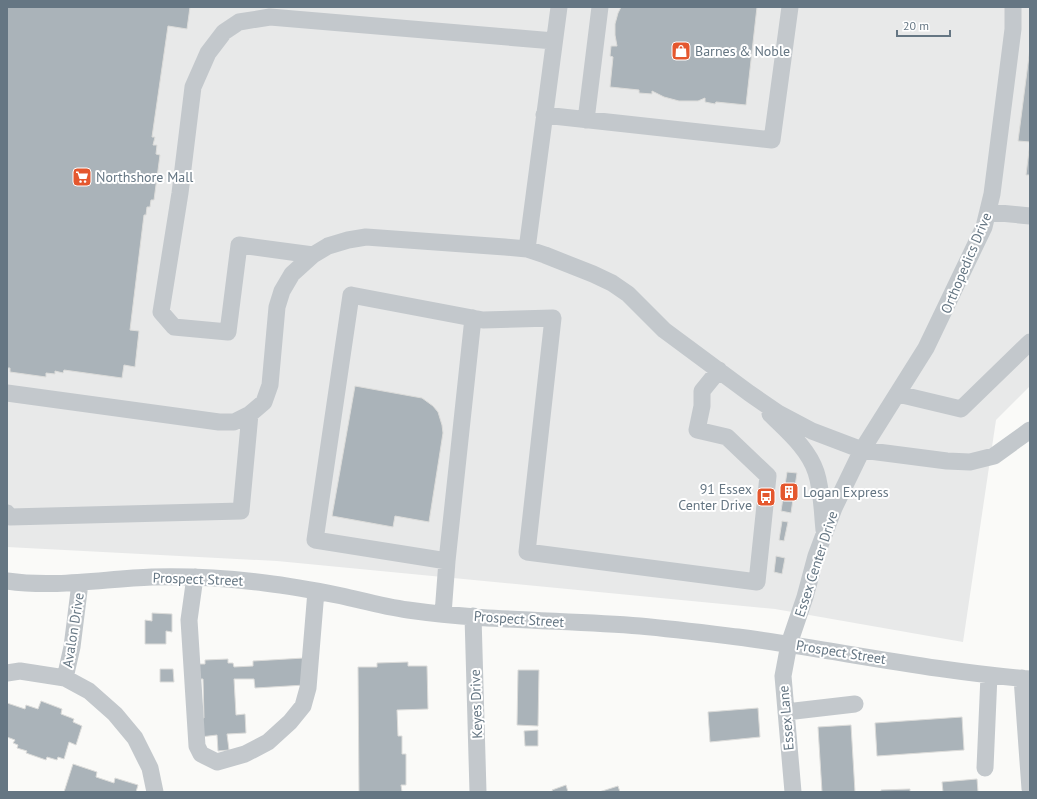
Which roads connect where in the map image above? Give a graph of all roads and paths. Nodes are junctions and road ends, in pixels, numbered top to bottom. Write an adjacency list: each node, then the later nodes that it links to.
1 (559, 7): 5 (street)
2 (600, 7): 7 (street)
3 (790, 7): 7 (street)
4 (1013, 7): 8 (street, Orthopedics Drive)
5 (554, 41): 6 (street); 11 (street)
6 (544, 115): 7 (street); 10 (street)
7 (586, 120)
8 (989, 212): 9 (street); 17 (street, Orthopedics Drive)
9 (1030, 216)
10 (527, 249): 11 (street); 14 (street)
11 (313, 256): 18 (street)
12 (472, 318): 14 (street); 23 (street); 23 (street)
13 (1030, 342): 17 (street)
14 (719, 370): 16 (street)
15 (7, 393): 18 (street)
16 (749, 393): 20 (street); 22 (street)
17 (898, 394): 20 (street, Orthopedics Drive)
18 (250, 414): 21 (street)
19 (1030, 430): 20 (street)
20 (862, 450): 22 (street, Essex Center Drive)
21 (7, 514)
22 (824, 534): 30 (street, Essex Center Drive)
23 (447, 560): 28 (street)
24 (195, 577): 26 (street, Prospect Street); 27 (street, Prospect Street); 27 (street)
25 (7, 581): 26 (street, Prospect Street)
26 (80, 583): 33 (street, Avalon Drive)
27 (316, 591): 28 (street, Prospect Street)
28 (443, 614): 29 (street, Prospect Street)
29 (473, 616): 30 (street, Prospect Street); 40 (street, Keyes Drive)
30 (789, 644): 32 (street, Prospect Street); 36 (street, Essex Lane)
31 (7, 673): 33 (street, Avalon Drive)
32 (989, 675): 34 (street, Prospect Street); 37 (street)
33 (65, 678): 39 (street, Avalon Drive)
34 (1026, 678): 38 (street)
35 (855, 704): 36 (street)
36 (786, 712): 41 (street, Essex Lane)
37 (985, 768)
38 (1030, 789)
39 (155, 792)
40 (478, 792)
41 (792, 792)

